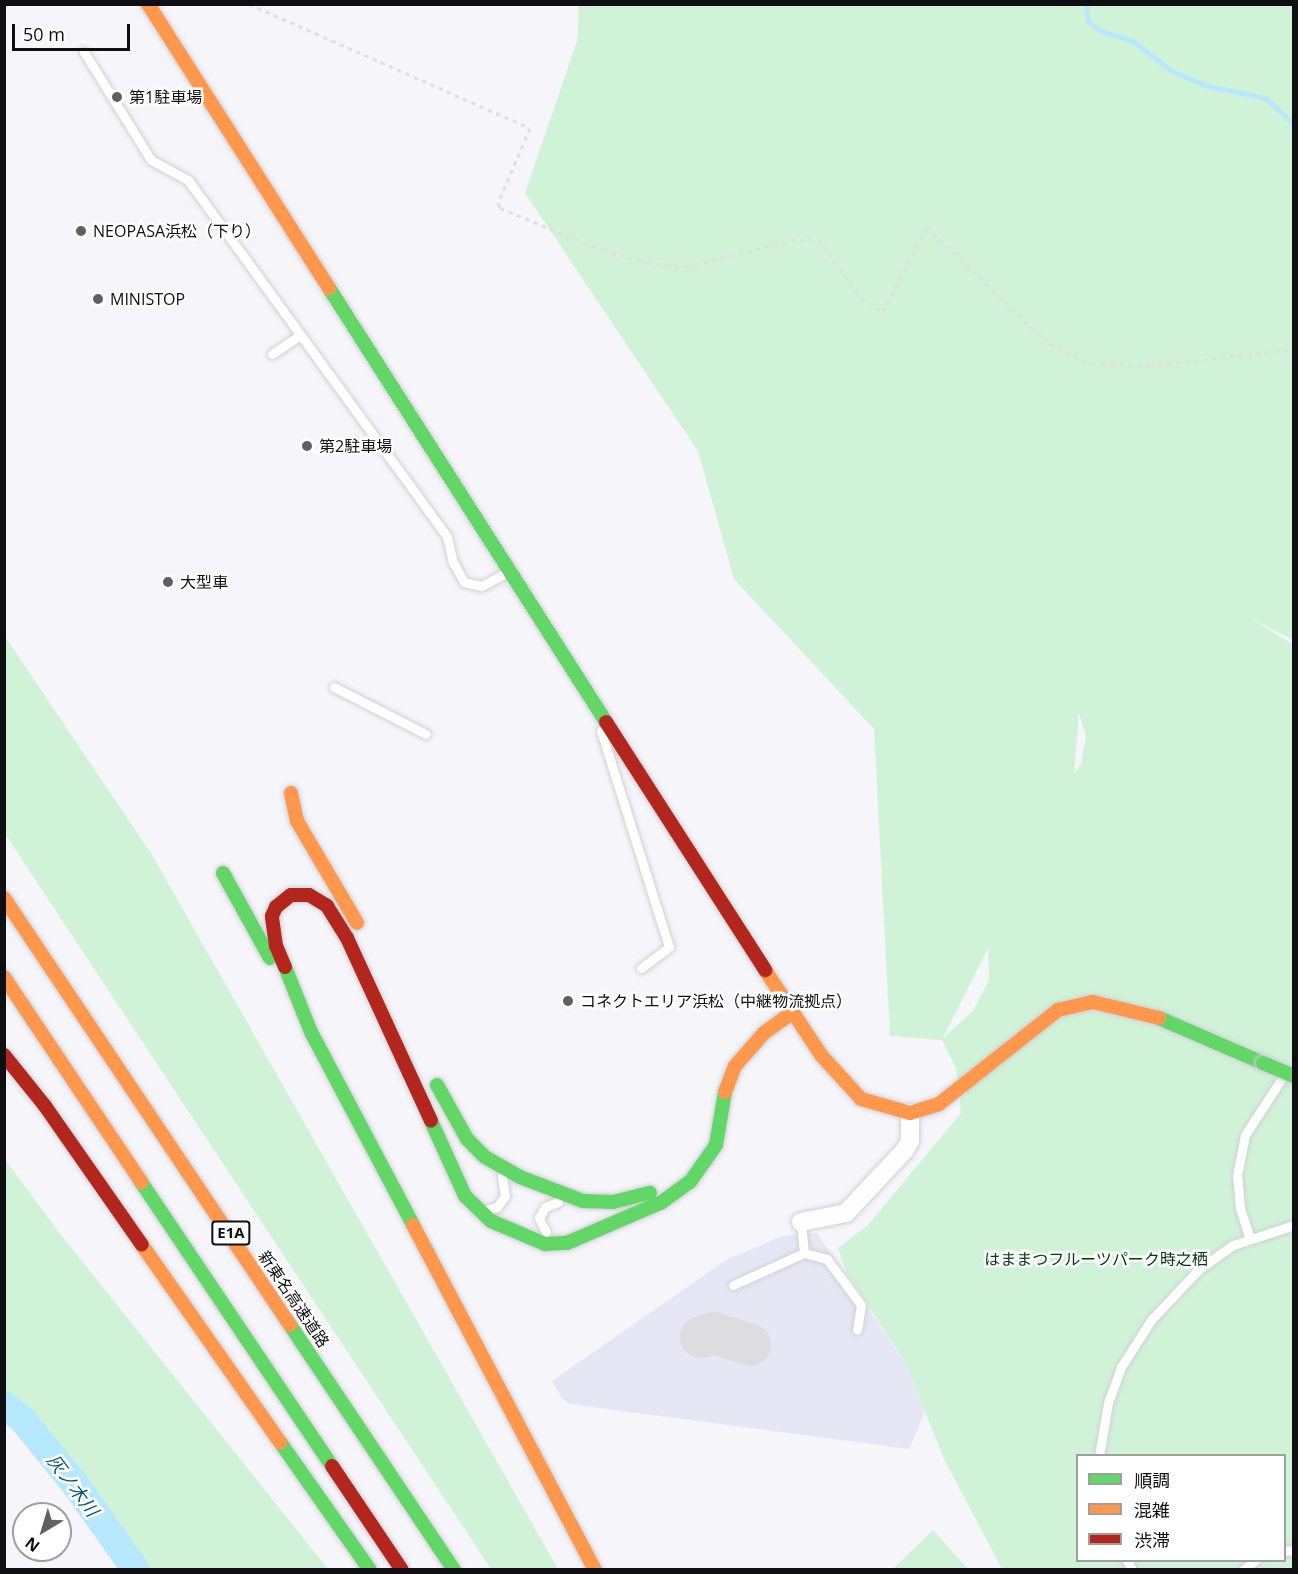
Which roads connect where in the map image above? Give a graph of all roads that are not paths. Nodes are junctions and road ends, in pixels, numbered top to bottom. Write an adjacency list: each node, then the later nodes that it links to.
1 (148, 4): 5 (main road)
2 (84, 52): 3 (lane)
3 (300, 335): 4 (lane); 5 (lane)
4 (272, 354)
5 (511, 569): 7 (main road)
6 (334, 687): 8 (lane)
7 (594, 703): 13 (lane); 15 (main road)
8 (426, 734)
9 (291, 793): 12 (main road)
10 (223, 873): 17 (main road)
11 (4, 898): 36 (main road, 新東名高速道路 / E1A)
12 (365, 938)
13 (641, 968)
14 (4, 977): 35 (main road, E1A)
15 (782, 997): 16 (main road); 24 (main road)
16 (792, 1014): 22 (main road); 29 (main road)
17 (311, 1032): 25 (main road); 37 (main road)
18 (4, 1055): 34 (main road)
19 (1293, 1062): 28 (lane)
20 (431, 1074): 23 (main road)
21 (1293, 1076): 22 (main road, bridge)
22 (910, 1113): 26 (street)
23 (495, 1164): 24 (main road); 25 (lane)
24 (570, 1199): 29 (lane)
25 (471, 1206): 29 (main road)
26 (801, 1222): 30 (lane)
27 (1293, 1225): 28 (lane)
28 (1250, 1239): 33 (lane)
29 (567, 1243)
30 (804, 1253): 31 (lane); 32 (lane)
31 (733, 1285)
32 (857, 1330)
33 (1099, 1454)
34 (370, 1569)
35 (402, 1569)
36 (454, 1569)
37 (595, 1569)

